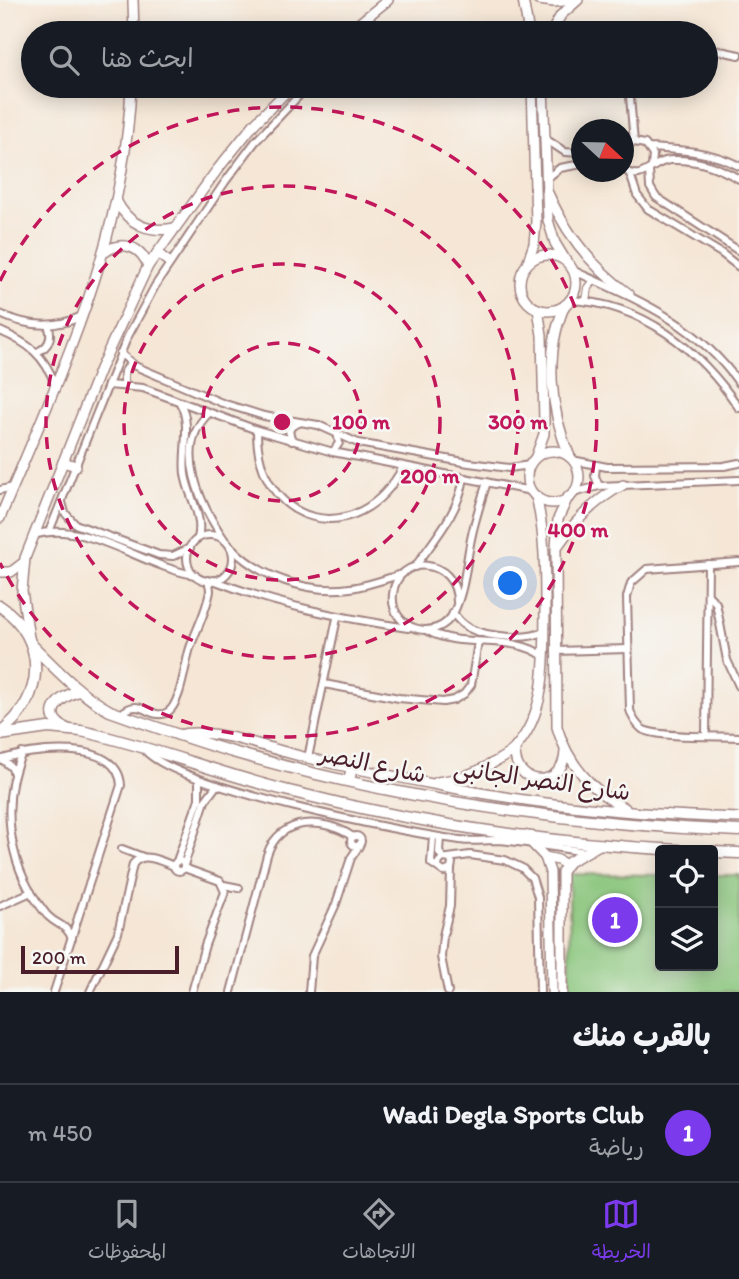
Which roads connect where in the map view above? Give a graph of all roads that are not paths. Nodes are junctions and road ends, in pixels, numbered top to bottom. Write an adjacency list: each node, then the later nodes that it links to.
1 (133, 0): 7 (street)
2 (388, 0): 6 (street)
3 (523, 0): 9 (street)
4 (537, 0): 5 (street)
5 (576, 0): 10 (street)
6 (364, 19): 8 (street)
7 (134, 21)
8 (362, 21)
9 (527, 21)
10 (558, 21)
11 (718, 51): 12 (street)
12 (739, 55)
13 (130, 98): 33 (street)
14 (281, 98): 34 (street)
15 (297, 98): 41 (street)
16 (532, 98): 36 (street)
17 (543, 98): 20 (street)
18 (630, 98): 19 (street)
19 (632, 119)
20 (544, 138): 24 (street); 32 (street)
21 (634, 142): 22 (street)
22 (649, 148): 23 (street); 28 (street)
23 (666, 149): 25 (street); 27 (street)
24 (571, 152)
25 (666, 160): 28 (street); 30 (street)
26 (571, 166): 32 (street)
27 (739, 166)
28 (650, 168): 29 (street); 37 (street)
29 (634, 173)
30 (739, 179)
31 (632, 182): 44 (street)
32 (546, 184): 35 (street); 47 (street)
33 (117, 202): 34 (street); 38 (street)
34 (175, 228): 39 (street)
35 (552, 236): 36 (street); 40 (street)
36 (536, 237): 42 (street)
37 (739, 251)
38 (105, 252): 43 (street); 52 (street)
39 (157, 253): 41 (street); 43 (street)
40 (566, 261): 42 (street); 45 (street)
41 (169, 262): 58 (street)
42 (527, 264): 50 (street)
43 (148, 266): 75 (street)
44 (739, 267)
45 (572, 270): 46 (street); 49 (street)
46 (594, 280): 47 (street); 48 (street)
47 (629, 294): 60 (street)
48 (586, 301): 49 (street); 65 (street)
49 (567, 303): 50 (street); 55 (street)
50 (537, 309): 54 (street)
51 (0, 314): 53 (street)
52 (83, 315): 53 (street); 62 (street)
53 (48, 325): 57 (street)
54 (541, 326): 55 (street); 71 (street)
55 (557, 326): 69 (street)
56 (0, 331): 57 (street)
57 (37, 352): 62 (street)
58 (120, 353): 59 (street); 63 (street)
59 (131, 363): 61 (street); 67 (street)
60 (739, 383)
61 (124, 384): 63 (street); 64 (street)
62 (55, 385): 86 (street)
63 (108, 385): 78 (street)
64 (179, 402): 66 (street); 98 (street)
65 (739, 408)
66 (208, 414): 68 (street); 99 (street)
67 (300, 423): 70 (street); 72 (street)
68 (257, 430): 72 (street); 80 (street)
69 (559, 431): 71 (street); 74 (street)
70 (337, 432): 73 (street); 76 (street)
71 (544, 434): 76 (street)
72 (292, 441): 73 (street)
73 (333, 452): 80 (street)
74 (571, 459): 76 (street); 79 (street); 89 (street)
75 (63, 462): 78 (street); 97 (street)
76 (532, 462): 88 (street)
77 (738, 465): 79 (street)
78 (76, 466): 90 (street)
79 (596, 466): 85 (street)
80 (402, 467): 81 (street)
81 (464, 478): 83 (street); 106 (street)
82 (739, 479): 84 (street)
83 (487, 482): 88 (street); 112 (street)
84 (624, 485): 85 (street); 102 (street)
85 (598, 486): 89 (street)
86 (13, 488): 87 (street); 91 (street)
87 (0, 490)
88 (534, 494): 89 (street); 94 (street)
89 (570, 495): 93 (street)
90 (62, 500): 92 (street); 96 (street)
91 (0, 516)
92 (69, 519): 95 (street); 101 (street)
93 (558, 519): 94 (street); 102 (street)
94 (541, 521): 118 (street)
95 (64, 531): 96 (street); 109 (street)
96 (49, 532): 97 (street)
97 (34, 535): 103 (street)
98 (198, 538): 99 (street); 101 (street)
99 (225, 540): 100 (street)
100 (230, 547): 108 (street); 110 (street)
101 (190, 548): 109 (street)
102 (555, 548): 122 (street)
103 (25, 558): 107 (street); 119 (street)
104 (739, 562): 105 (street)
105 (708, 564): 111 (street); 121 (street)
106 (414, 567): 108 (street); 112 (street)
107 (0, 572)
108 (404, 573): 116 (street)
109 (195, 575): 110 (street)
110 (211, 580): 115 (street); 127 (street)
111 (708, 595): 125 (street); 131 (street)
112 (457, 601): 114 (street)
113 (0, 606): 119 (main road, شارع النصر)
114 (453, 613): 117 (street); 118 (street)
115 (337, 618): 116 (street); 124 (street)
116 (413, 628): 117 (street)
117 (426, 631): 120 (street)
118 (545, 631): 123 (street)
119 (30, 642): 126 (main road, شارع النصر); 129 (main road)
120 (478, 642): 123 (street); 124 (street)
121 (628, 649): 122 (street); 131 (street)
122 (555, 651): 135 (street)
123 (545, 657): 134 (street)
124 (324, 684): 137 (street)
125 (739, 686)
126 (79, 691): 127 (main road, شارع النصر); 128 (main road)
127 (120, 715): 130 (main road, شارع النصر)
128 (67, 729): 129 (main road, شارع النصر); 133 (main road, شارع النصر)
129 (0, 734)
130 (178, 735): 137 (street, شارع النصر الجانبى); 142 (main road, شارع النصر)
131 (706, 736): 132 (street)
132 (739, 737)
133 (144, 749): 141 (street); 150 (main road, شارع النصر)
134 (515, 749): 135 (street); 143 (street)
135 (565, 751): 146 (street)
136 (22, 753): 138 (street); 140 (street); 170 (street)
137 (308, 758): 139 (street, شارع النصر الجانبى)
138 (1, 759): 140 (street)
139 (352, 767): 142 (main road); 143 (street, شارع النصر الجانبى)
140 (14, 774): 168 (street)
141 (199, 780): 144 (street); 145 (street)
142 (349, 781): 149 (main road, شارع النصر)
143 (429, 783): 146 (street, شارع النصر الجانبى)
144 (217, 785): 145 (street); 148 (street)
145 (202, 800): 163 (street); 165 (street)
146 (633, 812): 147 (street, شارع النصر الجانبى)
147 (739, 818)
148 (366, 823): 151 (street); 152 (street)
149 (739, 831)
150 (523, 835): 153 (main road, شارع النصر); 154 (street)
151 (436, 836): 154 (street); 162 (street); 162 (street)
152 (356, 841): 176 (street); 177 (street)
153 (601, 844): 155 (main road, شارع النصر); 157 (street)
154 (533, 845): 157 (street); 161 (street)
155 (655, 848)
156 (122, 849): 160 (street)
157 (587, 852): 164 (street)
158 (718, 852): 159 (main road)
159 (739, 853)
160 (144, 857): 163 (street); 174 (street)
161 (545, 857): 164 (street); 180 (street)
162 (447, 863): 178 (street); 179 (street)
163 (175, 864): 165 (street)
164 (566, 865): 181 (street)
165 (184, 866): 166 (street)
166 (223, 885): 167 (street); 175 (street)
167 (239, 888)
168 (31, 892): 169 (street); 171 (street)
169 (0, 906)
170 (77, 920): 171 (street); 172 (street)
171 (62, 924): 172 (street)
172 (72, 938): 173 (street)
173 (54, 992)
174 (90, 992)
175 (192, 992)
176 (232, 992)
177 (309, 992)
178 (448, 992)
179 (540, 992)
180 (552, 992)
181 (562, 992)

